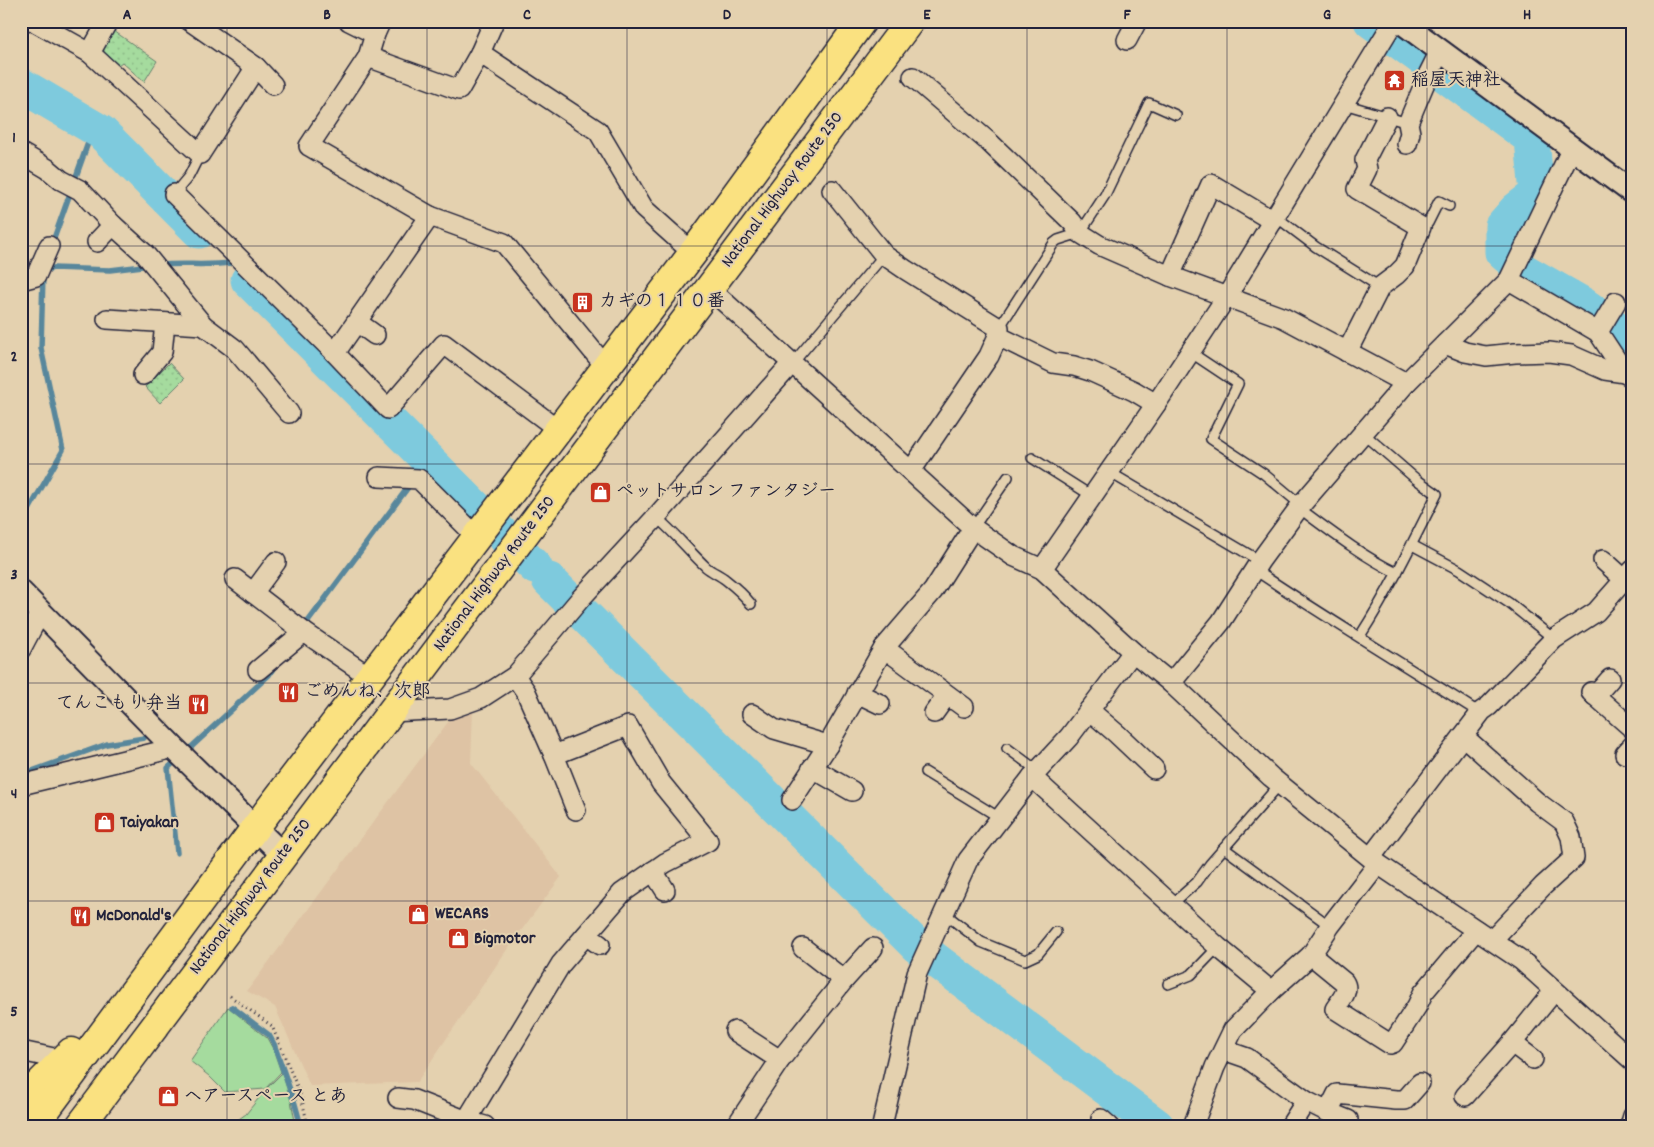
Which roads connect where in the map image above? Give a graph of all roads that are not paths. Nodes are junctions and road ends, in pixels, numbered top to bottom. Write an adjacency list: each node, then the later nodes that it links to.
1 (33, 21): 14 (street)
2 (108, 21): 14 (street)
3 (190, 21): 17 (street)
4 (349, 21): 11 (street)
5 (494, 21): 15 (street)
6 (862, 21): 39 (highway, National Highway Route 250)
7 (910, 21): 45 (highway, National Highway Route 250)
8 (1137, 21): 12 (street)
9 (1394, 21): 20 (street)
10 (1400, 21): 13 (street)
11 (378, 27): 16 (street)
12 (1127, 40)
13 (1440, 52): 23 (street); 25 (street)
14 (90, 53): 27 (street)
15 (480, 54): 16 (street); 39 (street)
16 (368, 57): 32 (street)
17 (256, 67): 19 (street); 27 (street)
18 (913, 77): 36 (street)
19 (273, 84)
20 (1344, 104): 22 (lane); 33 (street)
21 (1176, 115): 36 (lane)
22 (1386, 117): 23 (lane); 35 (street)
23 (1408, 123): 24 (street)
24 (1406, 144)
25 (1572, 148): 29 (street); 43 (street)
26 (21, 153): 34 (street)
27 (200, 154): 30 (lane)
28 (832, 190): 40 (street)
29 (1633, 193)
30 (174, 194): 58 (street)
31 (1448, 206): 35 (lane)
32 (430, 216): 49 (street); 60 (street)
33 (1274, 219): 42 (street); 44 (lane); 46 (street)
34 (112, 225): 37 (street); 51 (street)
35 (1421, 227): 44 (street)
36 (1080, 233): 42 (street); 52 (lane)
37 (97, 242)
38 (49, 246): 41 (street)
39 (693, 253): 60 (highway, National Highway Route 250)
40 (884, 255): 52 (street); 59 (lane)
41 (32, 274)
42 (1170, 276): 46 (street)
43 (1509, 280): 53 (street); 55 (street)
44 (1380, 287): 57 (street)
45 (710, 289): 59 (street); 107 (highway, National Highway Route 250)
46 (1227, 296): 56 (street); 57 (street)
47 (1616, 302): 53 (street)
48 (107, 319): 50 (street)
49 (356, 322): 54 (street); 58 (street)
50 (165, 323): 51 (street); 61 (street)
51 (203, 326): 65 (street)
52 (999, 332): 64 (street); 69 (street)
53 (1598, 332): 62 (street)
54 (375, 335)
55 (1445, 344): 62 (street); 63 (street)
56 (1190, 352): 64 (street); 74 (lane)
57 (1347, 352): 63 (street)
58 (335, 353): 66 (street)
59 (792, 362): 69 (street); 75 (street)
60 (606, 367): 66 (highway, National Highway Route 250)
61 (144, 375)
62 (1629, 376)
63 (1406, 383): 67 (street)
64 (1156, 404): 70 (street)
65 (289, 413)
66 (559, 430): 77 (highway, National Highway Route 250)
67 (1363, 433): 74 (street); 78 (lane)
68 (1032, 458): 73 (lane)
69 (911, 471): 76 (street)
70 (1109, 472): 73 (street); 81 (lane)
71 (379, 477): 77 (street)
72 (1008, 477): 76 (lane)
73 (1092, 496): 82 (street)
74 (1300, 506): 81 (street); 83 (lane)
75 (656, 517): 88 (lane); 97 (street)
76 (973, 528): 82 (street); 93 (street)
77 (479, 535): 98 (highway, National Highway Route 250)
78 (1412, 545): 83 (lane); 92 (lane)
79 (1603, 560): 84 (street)
80 (276, 562): 87 (street)
81 (1257, 565): 91 (lane); 100 (street)
82 (1042, 569): 95 (street)
83 (1397, 573): 91 (lane)
84 (1629, 574): 92 (street)
85 (235, 579): 87 (street)
86 (21, 592): 89 (street)
87 (253, 593): 90 (street)
88 (751, 604)
89 (40, 611): 94 (street); 113 (street)
90 (304, 632): 96 (street); 98 (street)
91 (1360, 636): 106 (lane)
92 (1554, 639): 106 (street)
93 (884, 648): 101 (street); 102 (street)
94 (21, 649)
95 (1133, 652): 100 (street); 105 (street)
96 (258, 670)
97 (515, 676): 107 (street); 115 (street)
98 (370, 677): 126 (highway, National Highway Route 250)
99 (1610, 679): 110 (street)
100 (1171, 683): 120 (street)
101 (857, 693): 103 (street); 112 (street)
102 (948, 695): 104 (street); 108 (street)
103 (880, 704)
104 (964, 707)
105 (1089, 710): 117 (street); 119 (street)
106 (1482, 711): 111 (street)
107 (390, 712): 128 (highway, National Highway Route 250)
108 (934, 713)
109 (752, 714): 112 (street)
110 (1633, 729)
111 (1463, 736): 129 (street); 137 (street)
112 (828, 745): 116 (street)
113 (174, 748): 121 (street); 126 (street)
114 (1007, 748): 119 (lane)
115 (554, 755): 124 (street); 130 (street)
116 (812, 768): 122 (street); 123 (street)
117 (1154, 769)
118 (925, 772): 125 (lane)
119 (1035, 774): 125 (street); 132 (street)
120 (1280, 784): 127 (lane); 129 (street)
121 (21, 785)
122 (852, 791)
123 (792, 800)
124 (576, 810)
125 (1000, 818): 133 (street)
126 (255, 828): 128 (street); 144 (highway, National Highway Route 250)
127 (1224, 848): 132 (lane); 134 (lane)
128 (284, 856): 147 (highway, National Highway Route 250)
129 (1374, 861): 134 (street); 135 (street)
130 (653, 871): 131 (street); 163 (street)
131 (664, 890)
132 (1171, 905): 138 (street)
133 (944, 913): 136 (lane); 169 (street)
134 (1330, 926): 141 (street)
135 (1476, 930): 137 (street); 141 (street)
136 (1056, 932)
137 (1492, 940): 146 (street)
138 (1218, 947): 143 (lane); 145 (street)
139 (803, 948): 142 (street)
140 (874, 948): 142 (street)
141 (1311, 955): 145 (street)
142 (844, 980): 154 (street)
143 (1168, 984)
144 (136, 987): 153 (highway); 164 (highway, National Highway Route 250)
145 (1272, 991): 151 (street)
146 (1554, 991): 149 (street); 155 (street)
147 (176, 996): 165 (highway, National Highway Route 250); 166 (highway)
148 (735, 1031): 154 (street)
149 (1512, 1043): 152 (street); 157 (street)
150 (21, 1050): 153 (street)
151 (1224, 1050): 159 (street); 170 (street)
152 (1533, 1059)
153 (63, 1060): 160 (highway)
154 (780, 1060): 168 (street)
155 (1633, 1061)
156 (1420, 1083): 161 (street)
157 (1465, 1096)
158 (398, 1098): 163 (street)
159 (1306, 1101): 161 (street); 171 (street)
160 (21, 1106)
161 (1328, 1112): 172 (street)
162 (1633, 1116): 173 (street)
163 (465, 1123): 167 (street)
164 (34, 1126)
165 (80, 1126)
166 (103, 1126)
167 (485, 1126)
168 (736, 1126)
169 (882, 1126)
170 (1193, 1126)
171 (1290, 1126)
172 (1348, 1126)
173 (1630, 1126)

